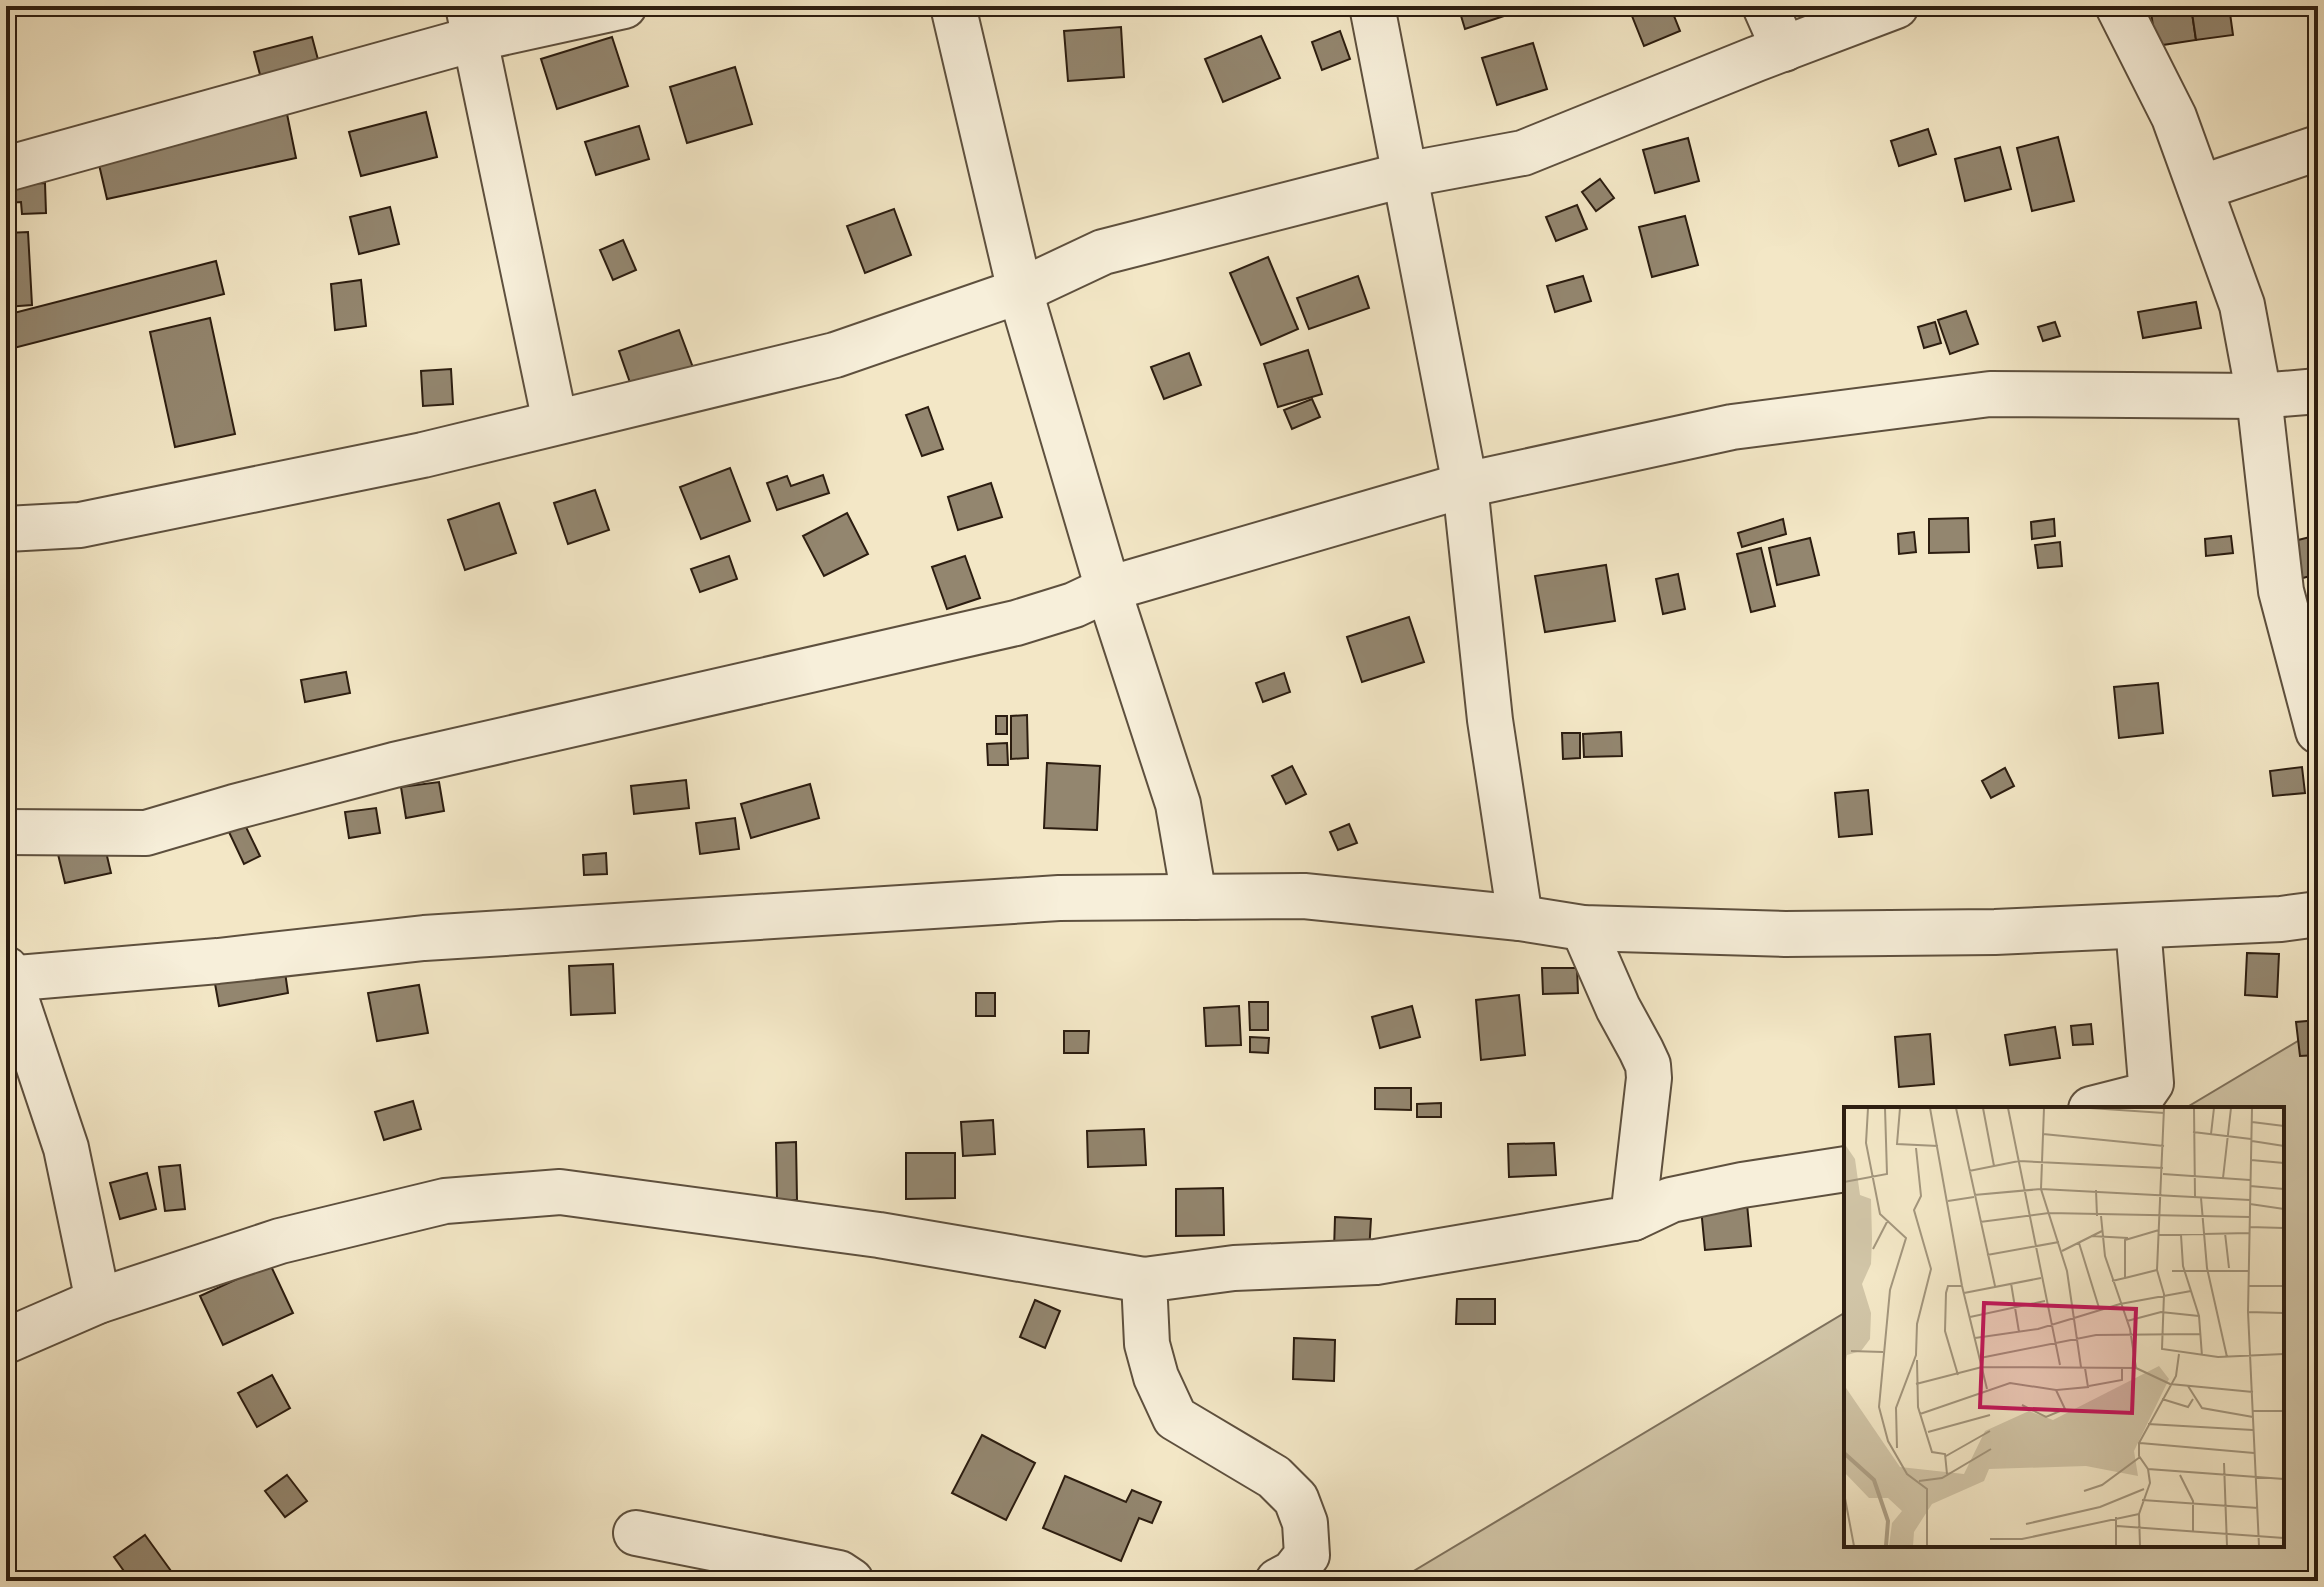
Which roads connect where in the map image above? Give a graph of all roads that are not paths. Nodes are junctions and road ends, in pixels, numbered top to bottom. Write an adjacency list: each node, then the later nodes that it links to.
1 (624, 6): 7 (street)
2 (953, 6): 13 (street)
3 (1372, 6): 11 (street)
4 (1765, 6): 8 (street)
5 (1896, 6): 8 (street)
6 (2118, 6): 12 (street)
7 (471, 23): 10 (street); 16 (street)
8 (1784, 49): 11 (street)
9 (2318, 148): 12 (street)
10 (6, 169)
11 (1404, 175): 13 (street); 17 (street)
12 (2200, 188): 15 (street)
13 (1020, 291): 16 (street); 19 (street)
14 (2318, 391): 15 (street)
15 (2259, 396): 17 (street); 20 (street)
16 (555, 422): 18 (street)
17 (1465, 485): 19 (street); 24 (street)
18 (6, 529)
19 (1108, 589): 21 (street); 22 (street)
20 (2318, 731)
21 (6, 832)
22 (1194, 897): 24 (street); 27 (street)
23 (2318, 914): 25 (street)
24 (1520, 918): 26 (street)
25 (2138, 926): 26 (street); 28 (street)
26 (1583, 928): 30 (street)
27 (7, 975): 32 (street)
28 (2099, 1107)
29 (1844, 1169): 30 (street)
30 (1633, 1218): 31 (street)
31 (1144, 1280): 32 (street); 36 (street)
32 (98, 1301): 33 (street)
33 (6, 1341)
34 (636, 1533): 35 (street)
35 (851, 1581)
36 (1278, 1581)

